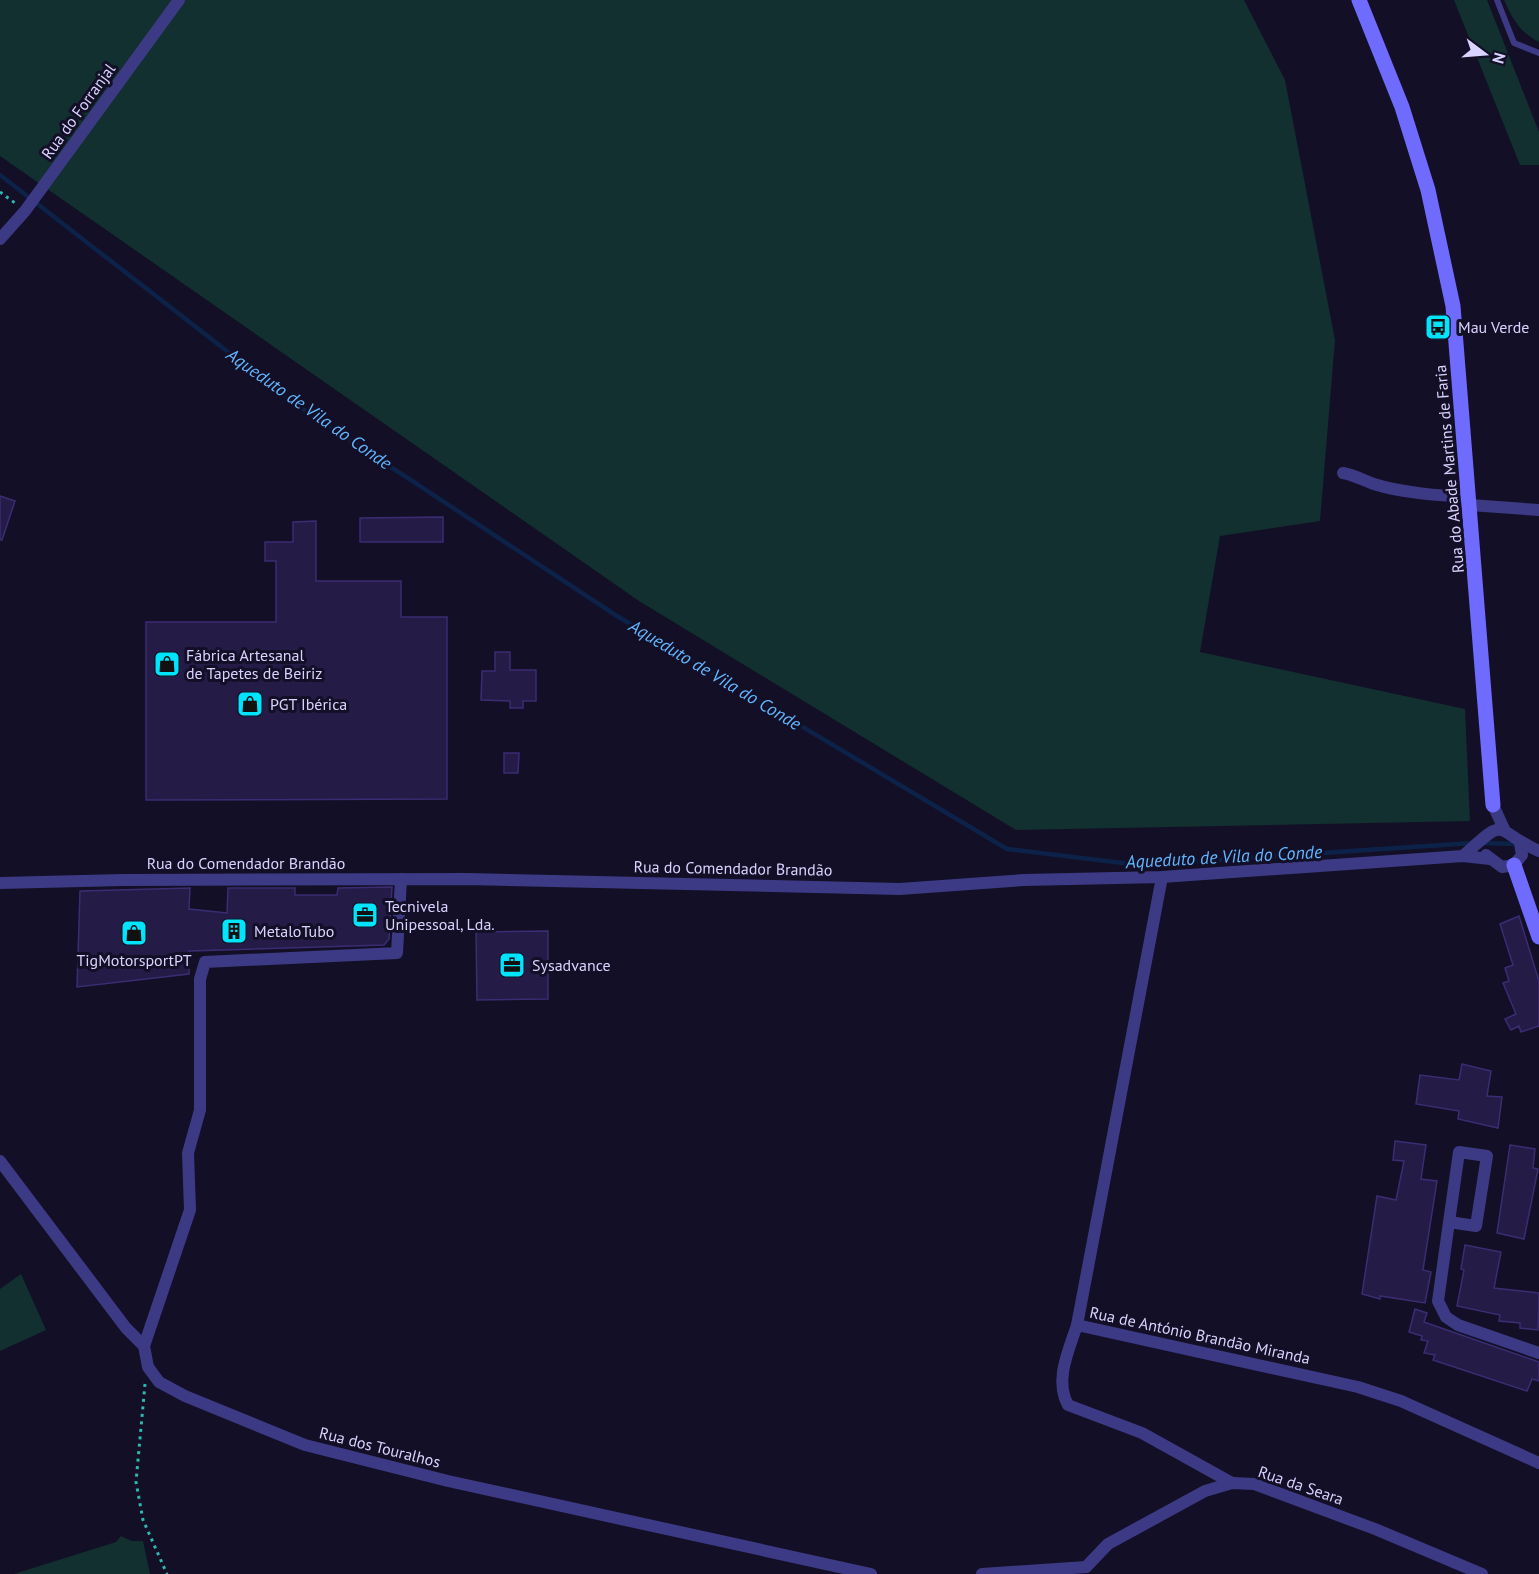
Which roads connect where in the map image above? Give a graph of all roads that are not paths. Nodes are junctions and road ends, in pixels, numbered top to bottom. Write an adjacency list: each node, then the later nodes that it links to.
1 (179, 0): 5 (street, Rua do Forranjal)
2 (1359, 0): 7 (street, Rua do Abade Martins de Faria)
3 (1497, 0): 4 (lane)
4 (1539, 53)
5 (0, 239)
6 (1343, 473): 7 (street)
7 (1470, 501): 8 (street); 9 (street, Rua do Abade Martins de Faria)
8 (1539, 510)
9 (1493, 805): 10 (street)
10 (1494, 832): 11 (street); 13 (street); 15 (street)
11 (1520, 843): 12 (street); 16 (street)
12 (1539, 851)
13 (1464, 856): 15 (street, Rua do Comendador Brandão); 17 (street, Rua do Comendador Brandão)
14 (1539, 857): 16 (street)
15 (1490, 860): 16 (street)
16 (1517, 863): 20 (street)
17 (1162, 877): 18 (street, Rua do Comendador Brandão); 23 (street, Rua de António Brandão Miranda)
18 (401, 879): 19 (street, Rua do Comendador Brandão); 24 (street)
19 (0, 883)
20 (1539, 937)
21 (0, 1161): 24 (street)
22 (1449, 1222): 22 (street); 25 (street)
23 (1077, 1325): 26 (street, Rua de António Brandão Miranda); 27 (street)
24 (144, 1346): 29 (street, Rua dos Touralhos)
25 (1539, 1353)
26 (1539, 1463)
27 (1232, 1483): 28 (street, Rua da Seara); 31 (street, Rua da Seara)
28 (1089, 1570): 30 (street)
29 (871, 1574)
30 (982, 1574)
31 (1482, 1574)

